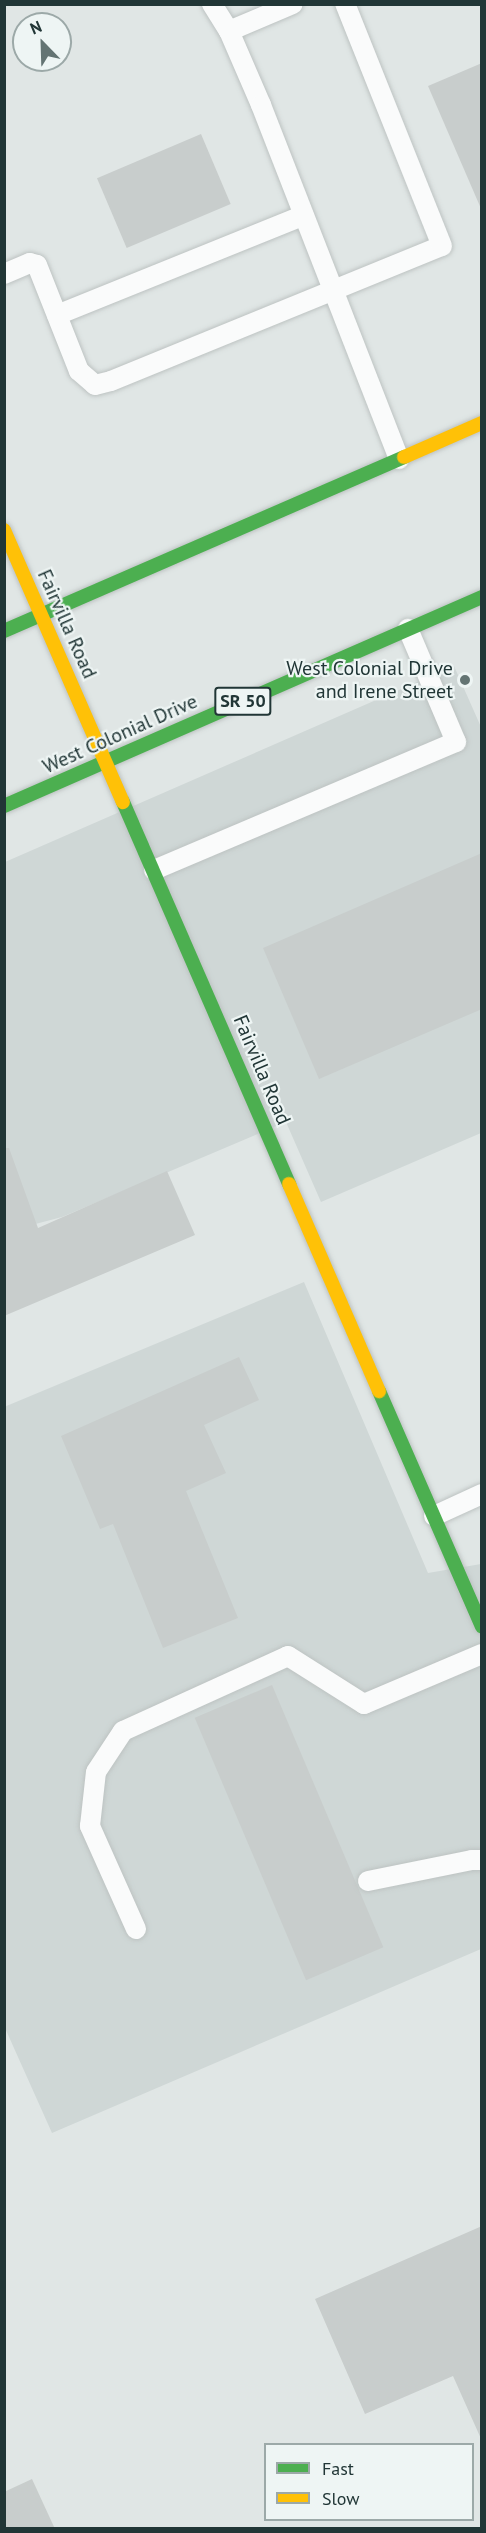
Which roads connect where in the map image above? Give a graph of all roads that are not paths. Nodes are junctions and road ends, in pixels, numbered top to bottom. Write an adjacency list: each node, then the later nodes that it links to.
1 (212, 4): 4 (lane)
2 (293, 4): 4 (lane)
3 (345, 4): 7 (lane)
4 (229, 31): 5 (lane)
5 (304, 215): 7 (lane); 8 (lane)
6 (4, 274): 8 (lane)
7 (332, 291): 8 (lane); 10 (lane)
8 (57, 315)
9 (482, 423): 10 (main road)
10 (399, 459): 13 (main road)
11 (4, 530): 13 (main road, Fairvilla Road)
12 (482, 597): 14 (main road, West Colonial Drive / SR 50)
13 (41, 615): 15 (main road); 16 (main road, Fairvilla Road)
14 (408, 629): 16 (main road, West Colonial Drive / SR 50); 18 (lane)
15 (4, 631)
16 (107, 761): 17 (main road, West Colonial Drive / SR 50); 18 (main road, Fairvilla Road)
17 (4, 806)
18 (154, 870): 20 (main road, Fairvilla Road)
19 (482, 1494): 20 (lane)
20 (434, 1516): 21 (main road, Fairvilla Road)
21 (482, 1626)
22 (482, 1654): 25 (lane)
23 (482, 1860): 24 (lane)
24 (368, 1881)
25 (136, 1929)

